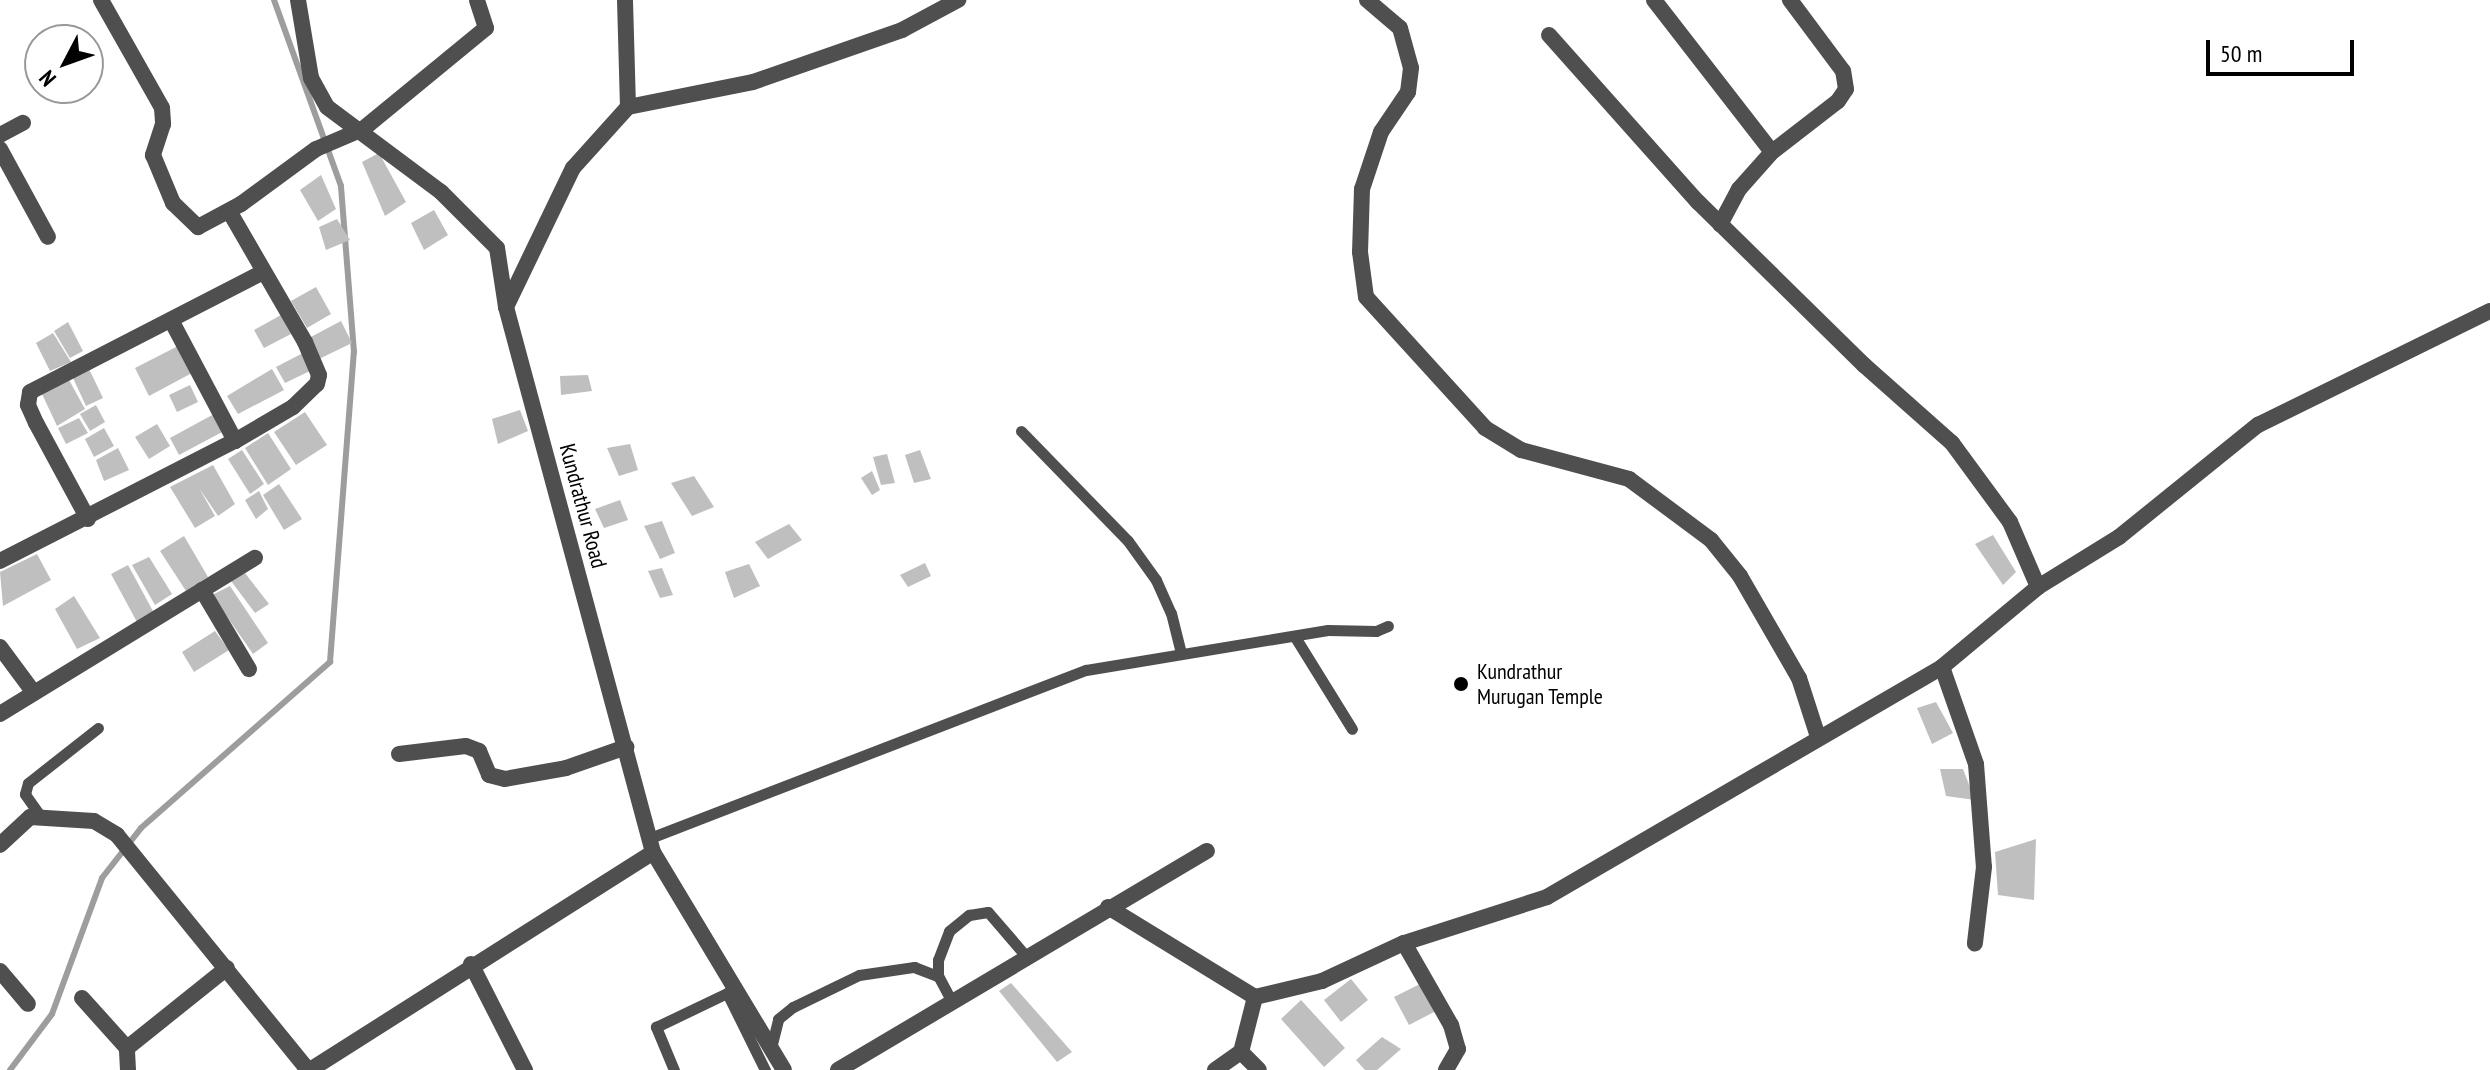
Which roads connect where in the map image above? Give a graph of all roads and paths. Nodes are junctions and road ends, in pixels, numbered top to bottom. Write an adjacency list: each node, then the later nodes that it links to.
1 (101, 0): 16 (street)
2 (298, 0): 12 (street, Kundrathur Road)
3 (477, 0): 12 (street)
4 (625, 0): 10 (street)
5 (958, 0): 10 (street)
6 (1367, 0): 40 (street)
7 (1654, 0): 15 (street)
8 (1790, 0): 15 (street)
9 (1549, 35): 17 (street)
10 (628, 107): 20 (street)
11 (23, 123): 13 (street)
12 (363, 129): 16 (street); 20 (street, Kundrathur Road)
13 (0, 135)
14 (0, 149): 18 (street)
15 (1772, 152): 17 (street)
16 (229, 211): 19 (street)
17 (1720, 224): 28 (street)
18 (48, 237)
19 (263, 272): 22 (street); 24 (street)
20 (506, 307): 41 (street, Kundrathur Road)
21 (2490, 311): 28 (street)
22 (171, 320): 24 (street); 25 (street)
23 (1021, 431): 33 (lane)
24 (235, 441): 25 (street)
25 (88, 519): 27 (street)
26 (255, 558): 29 (street)
27 (0, 561)
28 (2038, 587): 34 (street)
29 (202, 590): 35 (street); 36 (street)
30 (1388, 626): 31 (lane)
31 (1295, 637): 33 (lane); 39 (lane)
32 (0, 647): 36 (street)
33 (1181, 653): 45 (lane)
34 (1942, 667): 40 (street); 49 (street)
35 (249, 669)
36 (34, 693): 37 (street)
37 (0, 714)
38 (98, 728): 43 (lane)
39 (1352, 729)
40 (1818, 737): 48 (street)
41 (626, 747): 42 (street); 45 (street, Kundrathur Road)
42 (399, 754)
43 (41, 817): 44 (street); 52 (street)
44 (0, 845)
45 (651, 845): 51 (street); 60 (street, Kundrathur Road)
46 (1207, 851): 47 (street)
47 (1108, 907): 50 (street); 55 (street)
48 (1404, 943): 55 (street); 61 (street)
49 (1975, 943)
50 (1025, 955): 54 (lane); 57 (street)
51 (471, 964): 64 (street); 65 (street)
52 (227, 968): 59 (street); 64 (street)
53 (0, 971): 58 (street)
54 (938, 976): 57 (lane); 60 (lane)
55 (1255, 997): 62 (street)
56 (82, 998): 59 (street)
57 (951, 1000): 69 (street)
58 (28, 1004)
59 (127, 1048): 63 (street)
60 (771, 1049): 68 (street, Kundrathur Road)
61 (1458, 1049): 72 (street); 73 (lane)
62 (1241, 1052): 70 (street); 71 (street)
63 (128, 1070)
64 (309, 1070)
65 (525, 1070)
66 (674, 1070): 67 (lane)
67 (765, 1070)
68 (784, 1070)
69 (838, 1070)
70 (1215, 1070)
71 (1259, 1070)
72 (1446, 1070)
73 (1461, 1070)

